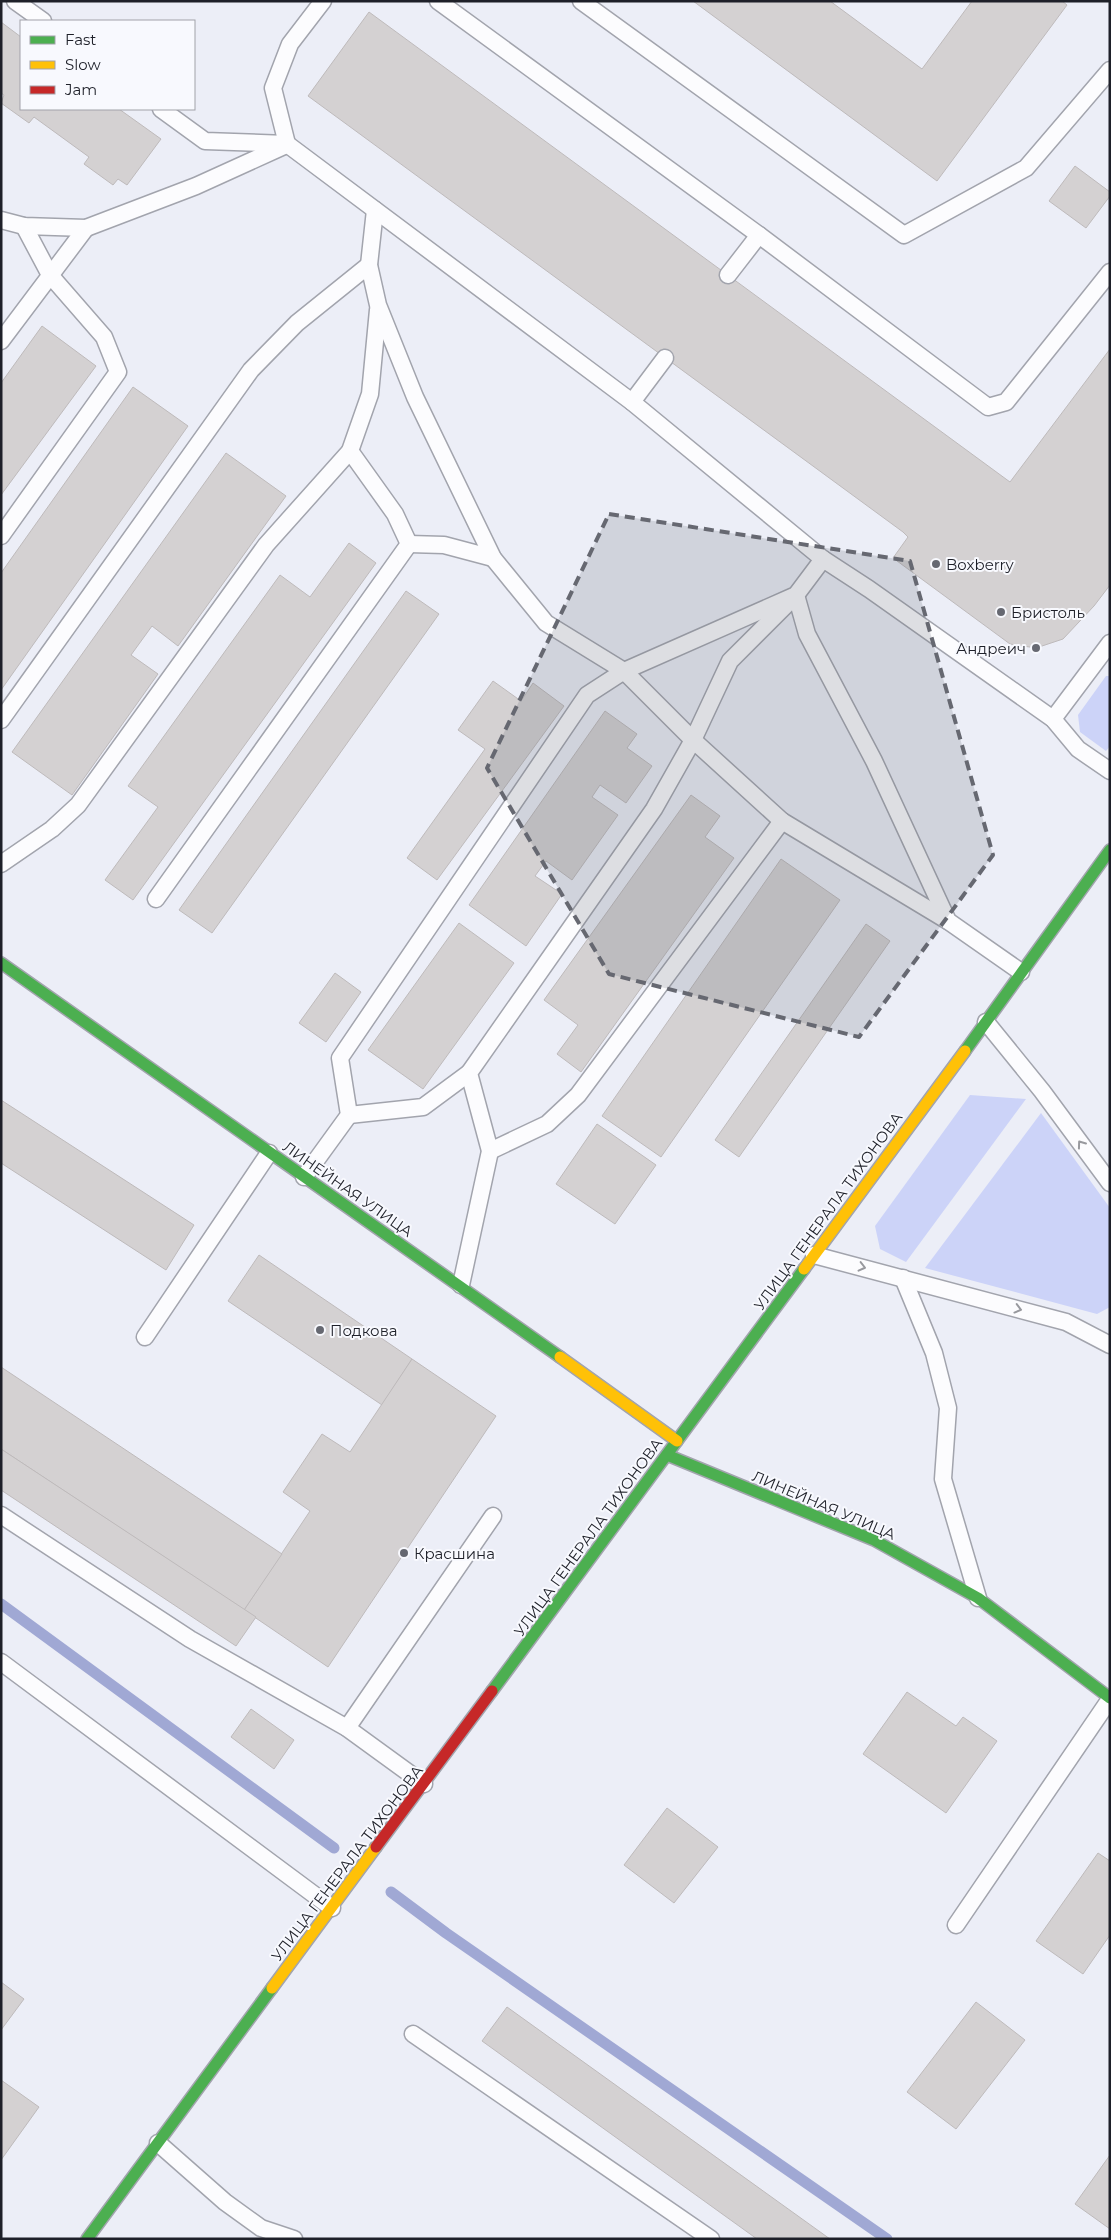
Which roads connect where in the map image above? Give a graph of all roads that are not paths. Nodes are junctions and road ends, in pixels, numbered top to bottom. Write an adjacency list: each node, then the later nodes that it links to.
1 (15, 1): 5 (lane)
2 (323, 1): 8 (lane)
3 (438, 1): 13 (lane)
4 (581, 1): 6 (lane)
5 (41, 20)
6 (1110, 70)
7 (162, 110): 8 (lane)
8 (287, 144): 9 (lane); 12 (lane)
9 (375, 210): 14 (lane); 21 (lane)
10 (1, 220): 11 (lane)
11 (24, 226): 12 (lane); 16 (lane)
12 (86, 228): 16 (lane)
13 (759, 235): 15 (lane); 17 (lane)
14 (369, 265): 18 (lane); 31 (lane)
15 (1110, 272)
16 (50, 275): 19 (lane); 23 (lane)
17 (728, 275)
18 (378, 305): 22 (lane); 25 (lane)
19 (1, 341)
20 (666, 358): 21 (lane)
21 (632, 402): 26 (lane)
22 (350, 451): 24 (lane); 36 (lane)
23 (1, 536)
24 (409, 544): 25 (lane); 37 (lane)
25 (493, 558): 29 (lane)
26 (823, 559): 27 (lane); 30 (lane)
27 (796, 595): 29 (lane); 32 (lane); 38 (lane)
28 (1110, 643): 30 (lane)
29 (624, 671): 32 (lane); 43 (lane)
30 (1053, 719): 33 (lane)
31 (1, 720)
32 (693, 740): 34 (lane); 42 (lane)
33 (1110, 771)
34 (782, 821): 38 (lane); 44 (lane)
35 (1110, 850): 40 (main road, УЛИЦА ГЕНЕРАЛА ТИХОНОВА)
36 (1, 864)
37 (156, 900)
38 (948, 921): 40 (lane)
39 (1, 963): 45 (main road, ЛИНЕЙНАЯ УЛИЦА)
40 (1021, 972): 41 (main road, УЛИЦА ГЕНЕРАЛА ТИХОНОВА)
41 (986, 1022): 47 (lane, one-way to 41); 48 (main road, УЛИЦА ГЕНЕРАЛА ТИХОНОВА)
42 (469, 1073): 43 (lane); 44 (lane)
43 (349, 1115): 46 (lane)
44 (490, 1151): 50 (lane)
45 (269, 1153): 46 (main road, ЛИНЕЙНАЯ УЛИЦА); 51 (lane)
46 (304, 1177): 50 (main road, ЛИНЕЙНАЯ УЛИЦА)
47 (1110, 1183)
48 (814, 1255): 49 (lane, one-way to 49); 53 (main road, УЛИЦА ГЕНЕРАЛА ТИХОНОВА)
49 (903, 1278): 52 (lane, one-way to 52); 57 (lane)
50 (461, 1286): 53 (main road, ЛИНЕЙНАЯ УЛИЦА)
51 (145, 1337)
52 (1110, 1345)
53 (677, 1440): 54 (main road, УЛИЦА ГЕНЕРАЛА ТИХОНОВА)
54 (667, 1455): 57 (main road, ЛИНЕЙНАЯ УЛИЦА); 61 (main road, УЛИЦА ГЕНЕРАЛА ТИХОНОВА)
55 (1, 1515): 60 (lane)
56 (493, 1516): 60 (lane)
57 (978, 1598): 59 (main road, ЛИНЕЙНАЯ УЛИЦА)
58 (1, 1662): 62 (lane)
59 (1110, 1699): 63 (lane)
60 (347, 1728): 61 (lane)
61 (424, 1784): 62 (main road, УЛИЦА ГЕНЕРАЛА ТИХОНОВА)
62 (332, 1908): 65 (main road, УЛИЦА ГЕНЕРАЛА ТИХОНОВА)
63 (956, 1925)
64 (413, 2034): 68 (lane)
65 (158, 2143): 66 (main road, УЛИЦА ГЕНЕРАЛА ТИХОНОВА); 67 (lane)
66 (87, 2239)
67 (294, 2239)
68 (711, 2239)

